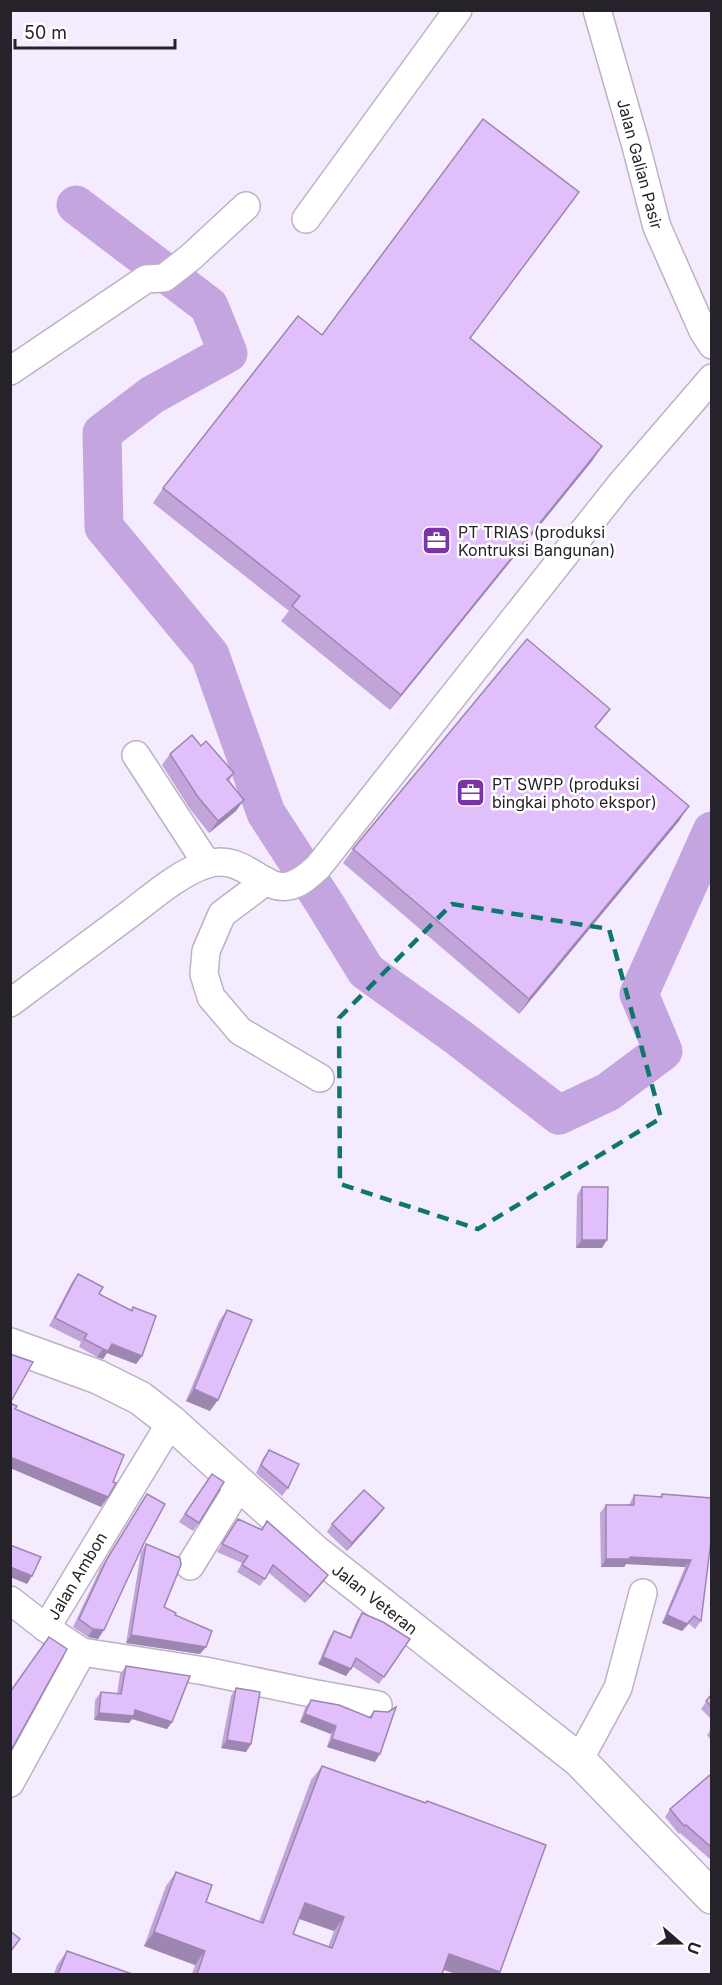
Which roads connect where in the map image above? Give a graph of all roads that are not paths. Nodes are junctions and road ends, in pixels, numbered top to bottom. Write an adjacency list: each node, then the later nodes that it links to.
1 (458, 10): 4 (street)
2 (597, 10): 5 (street, Jalan Galian Pasir)
3 (246, 206): 6 (street)
4 (306, 219)
5 (711, 345)
6 (10, 371)
7 (711, 378): 10 (street)
8 (136, 755): 9 (street)
9 (207, 864): 10 (street); 11 (street)
10 (266, 881): 12 (street)
11 (10, 1003)
12 (320, 1078)
13 (10, 1345): 14 (main road, Jalan Veteran)
14 (171, 1422): 15 (main road, Jalan Veteran); 19 (street, Jalan Ambon)
15 (240, 1485): 16 (street); 22 (main road, Jalan Veteran)
16 (190, 1566)
17 (643, 1593): 22 (street)
18 (12, 1605): 19 (street)
19 (46, 1628): 20 (street, Jalan Ambon)
20 (82, 1652): 21 (street); 23 (street)
21 (378, 1705)
22 (579, 1760): 24 (main road, Jalan Veteran)
23 (10, 1783)
24 (711, 1897)

